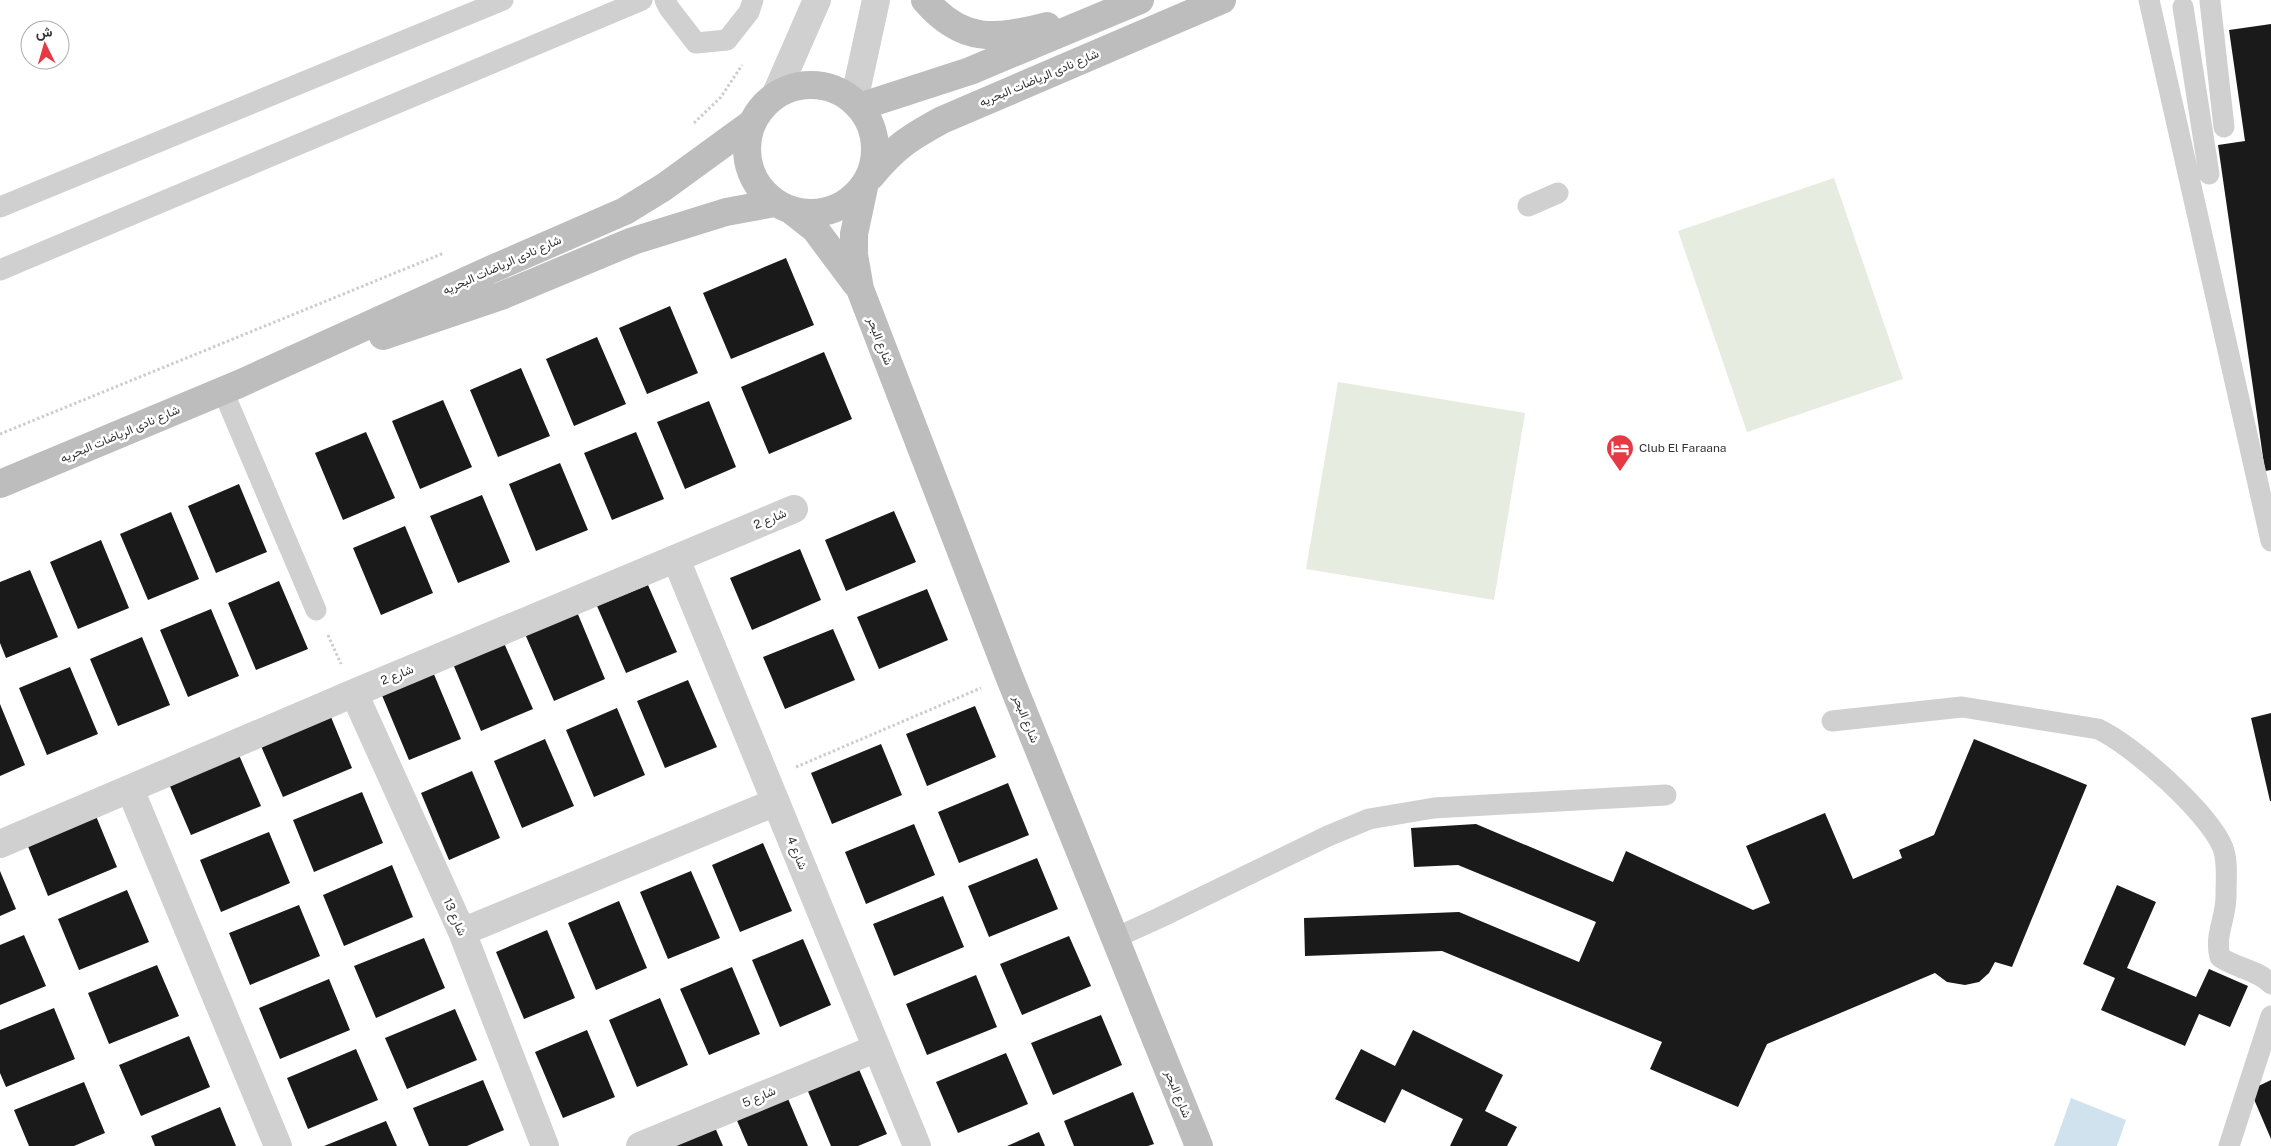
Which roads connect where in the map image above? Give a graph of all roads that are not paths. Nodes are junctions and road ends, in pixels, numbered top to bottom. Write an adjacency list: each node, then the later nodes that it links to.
1 (503, 0): 21 (lane)
2 (642, 0): 23 (lane)
3 (665, 0): 4 (lane)
4 (753, 0)
5 (817, 0): 13 (street)
6 (876, 0): 14 (street)
7 (925, 0): 10 (main road)
8 (1222, 0): 18 (main road, شارع نادى الرياضات البحريه)
9 (2213, 1): 12 (lane); 16 (lane)
10 (1128, 5): 14 (main road)
11 (2151, 7): 12 (lane); 28 (lane)
12 (2183, 7): 17 (lane)
13 (775, 96): 14 (main road); 15 (main road)
14 (857, 104): 18 (main road)
15 (752, 123): 22 (main road); 25 (main road, شارع نادى الرياضات البحريه)
16 (2224, 127)
17 (2209, 174)
18 (867, 182): 22 (main road); 24 (main road, شارع البحر)
19 (1558, 193): 20 (lane)
20 (1528, 206)
21 (0, 207)
22 (783, 207): 24 (main road, شارع البحر); 25 (main road, شارع نادى الرياضات البحريه)
23 (0, 270)
24 (860, 289): 38 (main road, شارع البحر)
25 (231, 388): 26 (main road, شارع نادى الرياضات البحريه); 30 (lane)
26 (0, 484)
27 (794, 509): 29 (street, شارع 2)
28 (2271, 541)
29 (676, 559): 31 (street, شارع 2); 34 (street, شارع 4)
30 (316, 610)
31 (354, 693): 33 (street, شارع 2); 37 (street, شارع 13)
32 (1832, 721): 39 (lane)
33 (130, 789): 36 (street, شارع 2); 42 (street)
34 (771, 791): 37 (street); 41 (street, شارع 4)
35 (1666, 795): 38 (lane)
36 (0, 844)
37 (462, 932): 43 (street, شارع 13)
38 (1115, 938): 46 (main road, شارع البحر)
39 (2271, 984)
40 (2271, 1016): 47 (lane)
41 (877, 1048): 44 (street, شارع 5); 45 (street, شارع 4)
42 (278, 1146)
43 (545, 1146)
44 (640, 1146)
45 (917, 1146)
46 (1199, 1146)
47 (2230, 1146)

